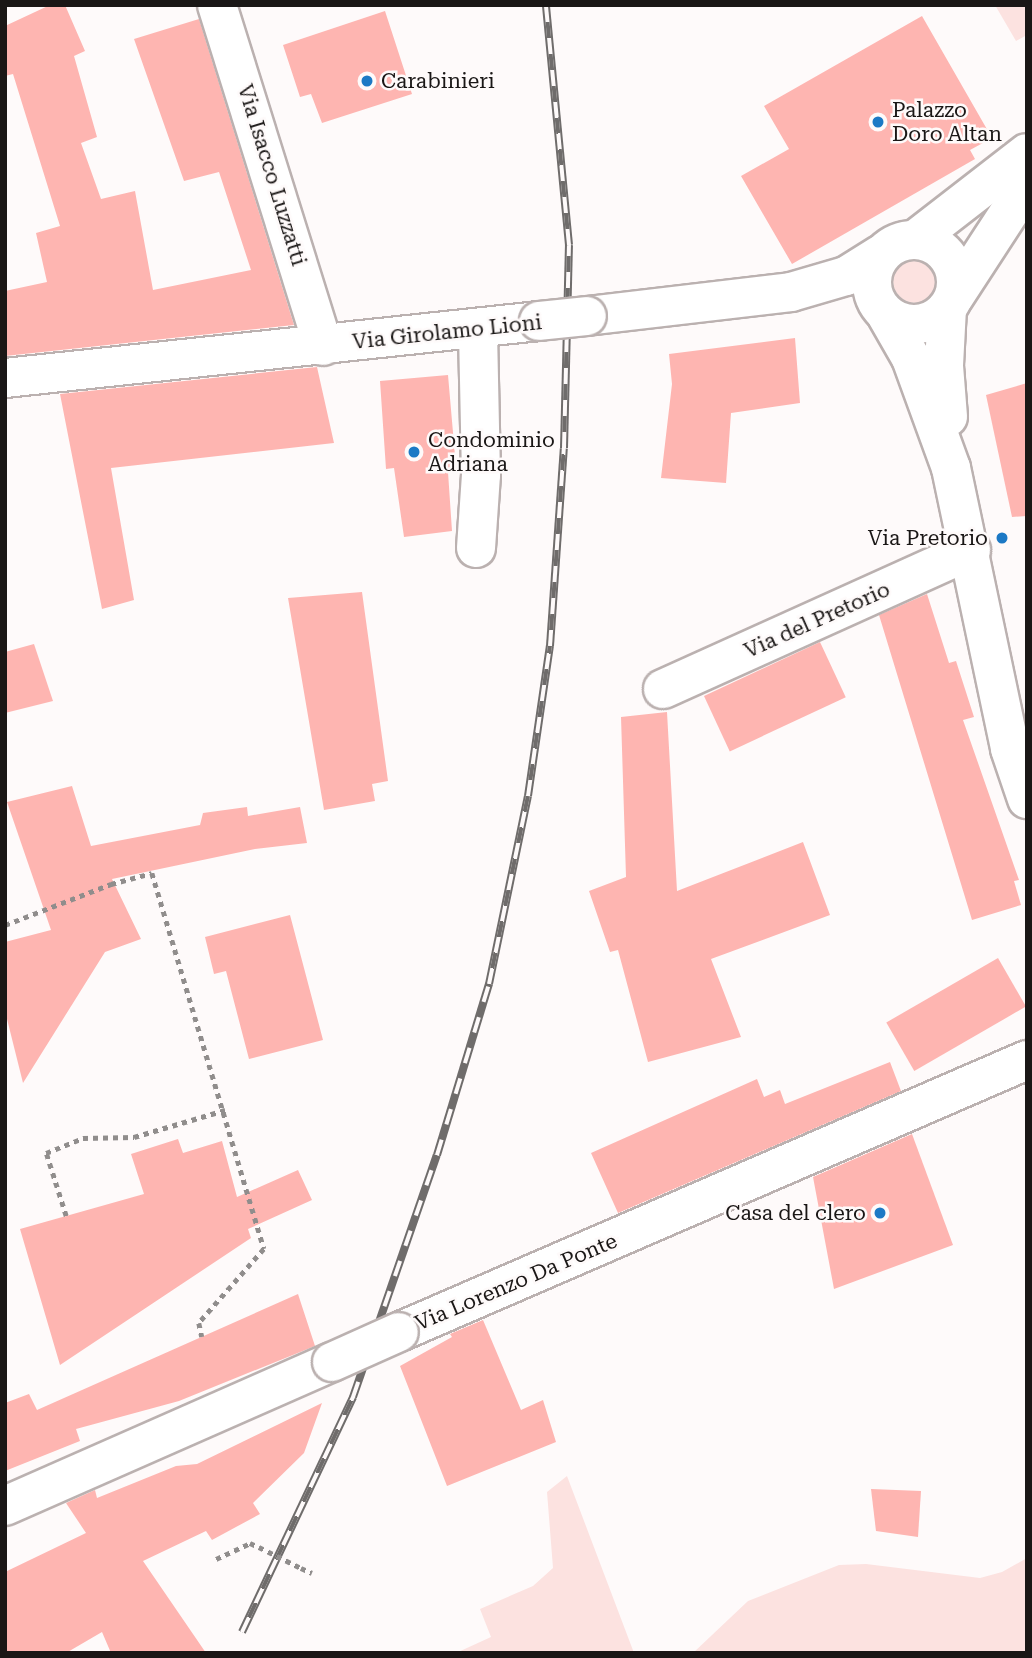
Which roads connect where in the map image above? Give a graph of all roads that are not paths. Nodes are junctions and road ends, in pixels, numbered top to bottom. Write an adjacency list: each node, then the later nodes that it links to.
1 (217, 5): 9 (street, Via Isacco Luzzatti)
2 (1027, 153): 4 (street)
3 (1027, 185): 6 (street)
4 (916, 239): 5 (street); 6 (street)
5 (880, 255): 7 (street); 8 (street, Via Girolamo Lioni, bridge)
6 (951, 303): 7 (street); 11 (street)
7 (887, 316): 11 (street)
8 (478, 328): 9 (street, Via Girolamo Lioni); 12 (street)
9 (323, 346): 10 (street, Via Girolamo Lioni)
10 (5, 378)
11 (951, 468): 13 (street)
12 (476, 548)
13 (971, 550): 14 (street, Via del Pretorio); 15 (street)
14 (663, 689)
15 (1027, 799)
16 (1027, 1060): 17 (street, Via Lorenzo Da Ponte, bridge)
17 (5, 1506)

